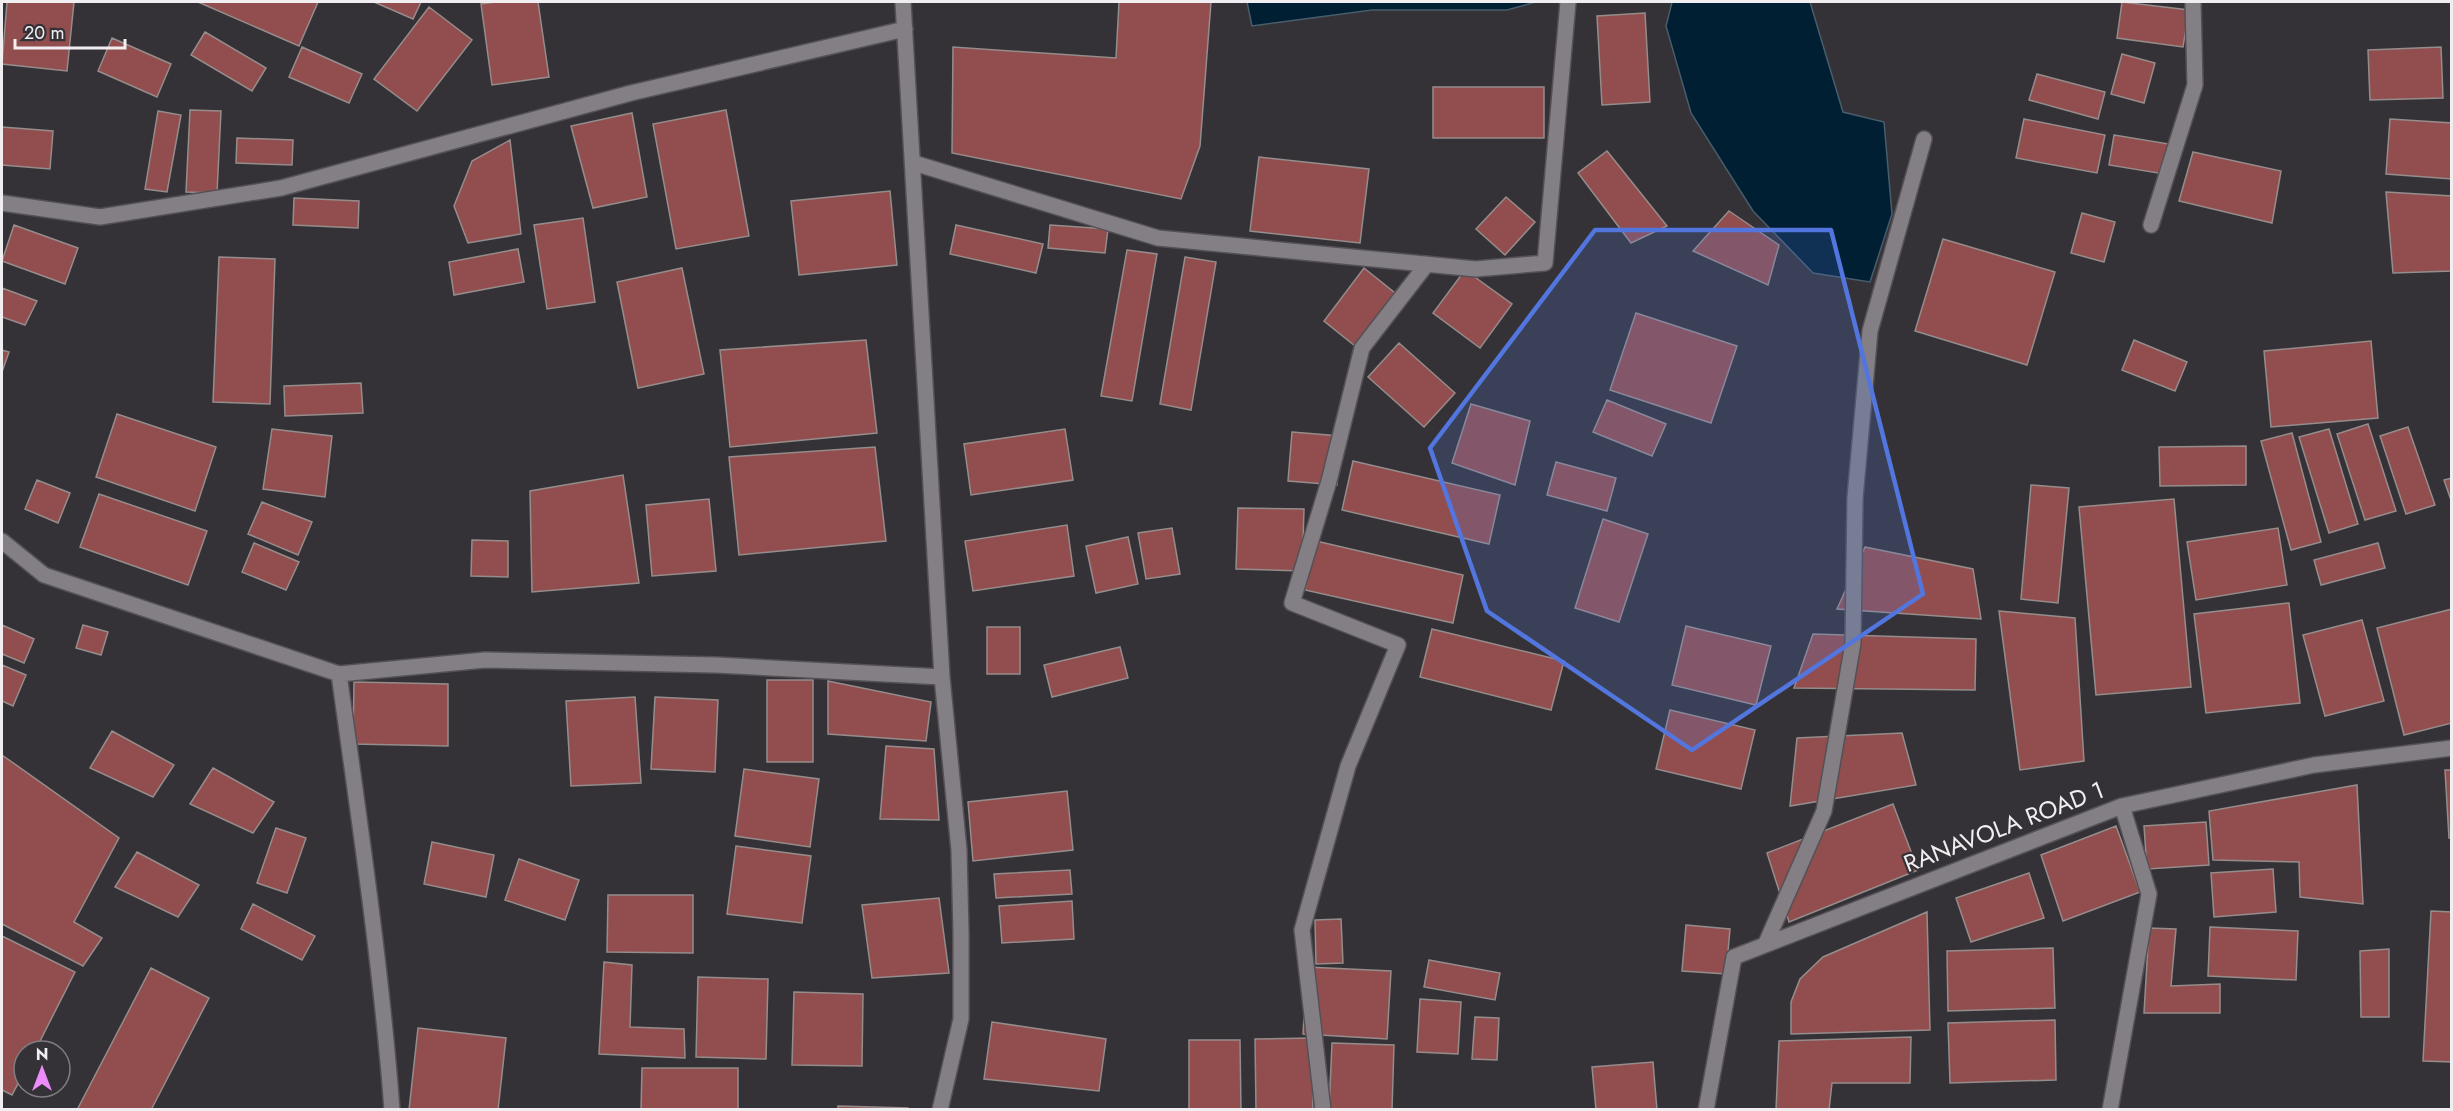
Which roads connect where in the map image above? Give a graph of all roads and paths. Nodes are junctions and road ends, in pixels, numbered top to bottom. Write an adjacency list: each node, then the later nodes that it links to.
1 (903, 2): 4 (street)
2 (1568, 2): 9 (street)
3 (2193, 2): 8 (street)
4 (905, 29): 6 (street); 7 (street)
5 (1924, 139): 15 (street)
6 (914, 162): 9 (street); 12 (street)
7 (2, 203)
8 (2151, 225)
9 (1427, 264): 18 (street)
10 (2, 541): 11 (street)
11 (339, 674): 12 (street); 16 (street)
12 (942, 677): 17 (street)
13 (2451, 748): 14 (street, RANAVOLA ROAD 1)
14 (2122, 806): 15 (street, RANAVOLA ROAD 1); 20 (street)
15 (1766, 943): 19 (street, RANAVOLA ROAD 1)
16 (392, 1110)
17 (940, 1110)
18 (1323, 1110)
19 (1706, 1110)
20 (2110, 1110)

